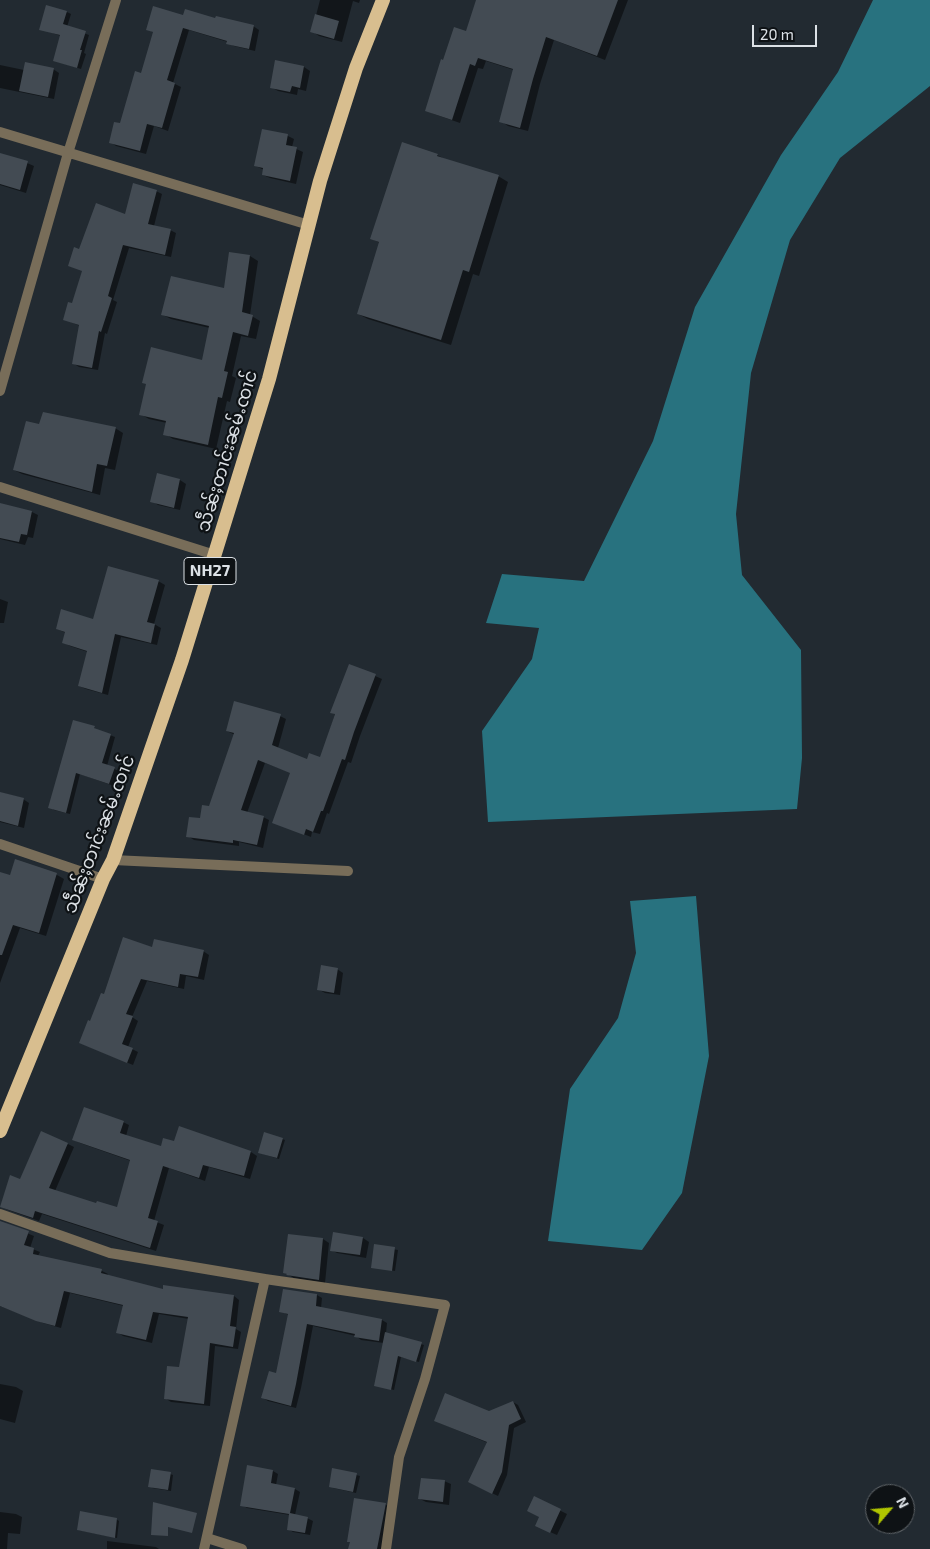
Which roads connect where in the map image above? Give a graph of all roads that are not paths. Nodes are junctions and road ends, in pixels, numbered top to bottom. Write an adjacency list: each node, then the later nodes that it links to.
1 (116, 0): 4 (street)
2 (383, 0): 5 (highway, သဵၼ်ႈတၢင်းၼမ်ႉၸၢင် / NH27)
3 (0, 132): 4 (street)
4 (68, 153): 5 (street); 6 (street)
5 (309, 225): 8 (highway, သဵၼ်ႈတၢင်းၼမ်ႉၸၢင် / NH27)
6 (0, 391)
7 (0, 487): 8 (street)
8 (215, 555): 10 (highway, သဵၼ်ႈတၢင်းၼမ်ႉၸၢင် / NH27)
9 (0, 844): 12 (street)
10 (113, 860): 11 (street); 12 (highway, သဵၼ်ႈတၢင်းၼမ်ႉၸၢင် / NH27)
11 (348, 871)
12 (103, 879): 13 (highway, သဵၼ်ႈတၢင်းၼမ်ႉၸၢင် / NH27)
13 (0, 1130)
14 (0, 1214): 15 (street)
15 (265, 1279): 16 (street); 19 (street)
16 (207, 1538): 17 (street); 18 (street)
17 (204, 1549)
18 (242, 1549)
19 (386, 1549)

